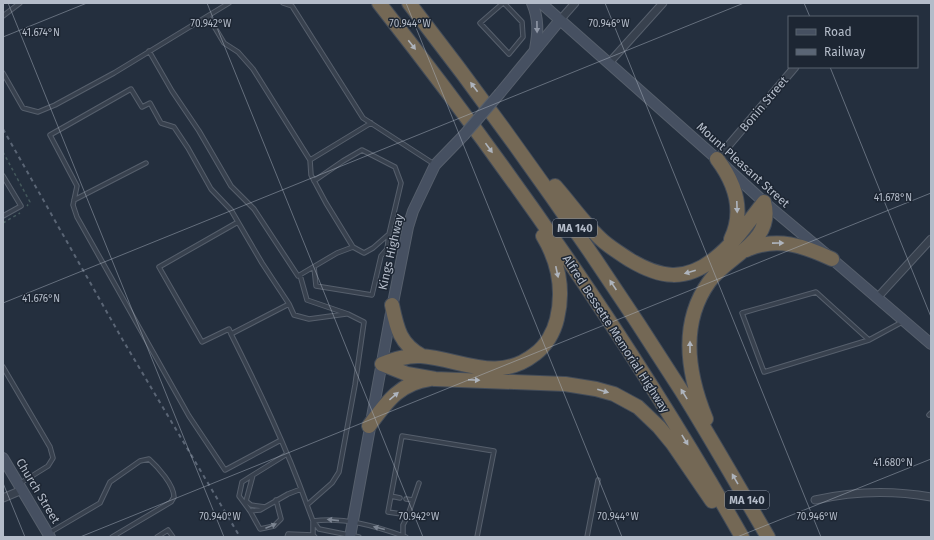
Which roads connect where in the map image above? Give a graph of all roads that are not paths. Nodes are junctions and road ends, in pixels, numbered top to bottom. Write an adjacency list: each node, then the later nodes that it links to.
1 (20, 3): 11 (lane)
2 (229, 3): 12 (lane)
3 (283, 3): 19 (lane)
4 (379, 3): 24 (highway, Alfred Bessette Memorial Highway / MA 140, one-way to 24)
5 (409, 3): 20 (highway, Alfred Bessette Memorial Highway / MA 140, one-way to 5)
6 (503, 3): 6 (lane)
7 (532, 3): 15 (main road, one-way to 15)
8 (541, 3): 13 (main road, Mount Pleasant Street)
9 (575, 3): 13 (street)
10 (663, 3): 16 (street)
11 (3, 16)
12 (208, 16): 14 (lane); 22 (lane)
13 (560, 20): 15 (main road, Kings Highway); 16 (main road, Mount Pleasant Street)
14 (149, 51): 18 (lane); 39 (lane)
15 (534, 51): 25 (main road, Kings Highway, bridge)
16 (609, 63): 21 (main road, Mount Pleasant Street)
17 (794, 68): 21 (street, Bonin Street)
18 (3, 73)
19 (370, 123): 22 (lane); 25 (lane)
20 (507, 132): 35 (highway, one-way to 20); 56 (highway, Alfred Bessette Memorial Highway / MA 140, one-way to 20)
21 (717, 159): 29 (main road, Mount Pleasant Street); 35 (highway, one-way to 35)
22 (310, 160): 27 (lane)
23 (146, 163): 28 (lane)
24 (500, 163): 48 (highway, one-way to 48); 86 (highway, Alfred Bessette Memorial Highway / MA 140, one-way to 86)
25 (435, 165): 42 (main road, Kings Highway)
26 (3, 176): 30 (lane)
27 (314, 181): 32 (lane); 34 (lane)
28 (74, 200): 31 (lane); 53 (lane)
29 (764, 202): 35 (highway); 36 (highway); 37 (main road, Mount Pleasant Street)
30 (3, 216)
31 (238, 222): 41 (lane); 45 (lane)
32 (389, 234): 34 (lane); 38 (lane)
33 (931, 239): 40 (street)
34 (353, 248): 38 (lane)
35 (723, 252)
36 (740, 252): 37 (highway, one-way to 37); 56 (highway, one-way to 36)
37 (832, 259): 40 (main road, Mount Pleasant Street)
38 (314, 267): 39 (lane)
39 (300, 275): 43 (lane)
40 (877, 298): 44 (main road, Mount Pleasant Street)
41 (288, 304): 43 (lane); 45 (lane)
42 (392, 305): 48 (highway); 49 (main road, Kings Highway)
43 (348, 314): 70 (lane)
44 (905, 321): 46 (lane); 47 (main road, Mount Pleasant Street)
45 (231, 334): 53 (lane)
46 (869, 340): 46 (lane)
47 (931, 344)
48 (422, 356): 49 (highway)
49 (382, 364): 51 (highway); 52 (main road, Kings Highway)
50 (3, 367): 60 (lane)
51 (435, 379): 52 (highway, one-way to 51); 86 (highway, one-way to 86)
52 (369, 426): 75 (main road, Kings Highway)
53 (281, 440): 54 (lane)
54 (287, 454): 57 (lane); 61 (lane)
55 (3, 458): 60 (main road, Church Street)
56 (726, 463): 87 (highway, Alfred Bessette Memorial Highway / MA 140, one-way to 56)
57 (253, 475): 71 (lane); 72 (lane)
58 (598, 480): 85 (lane)
59 (419, 483): 68 (lane)
60 (20, 487): 64 (street); 76 (main road, Church Street)
61 (301, 489): 67 (lane); 70 (lane)
62 (391, 496): 65 (lane); 73 (lane); 84 (lane)
63 (931, 497): 69 (street)
64 (3, 498)
65 (400, 498)
66 (406, 499): 68 (lane)
67 (276, 500): 71 (lane); 72 (lane, one-way to 67)
68 (413, 500): 73 (lane)
69 (814, 500)
70 (307, 505): 74 (lane)
71 (265, 507): 72 (lane)
72 (250, 510)
73 (408, 515): 83 (lane)
74 (313, 521): 75 (lane, one-way to 74); 78 (lane); 79 (lane)
75 (352, 522): 79 (main road, Kings Highway); 83 (lane, one-way to 75)
76 (49, 535): 80 (lane)
77 (287, 535): 78 (lane)
78 (314, 536)
79 (353, 536)
80 (112, 537)
81 (156, 537): 82 (lane)
82 (173, 537)
83 (404, 537)
84 (477, 537)
85 (587, 537)
86 (741, 537)
87 (768, 537)

